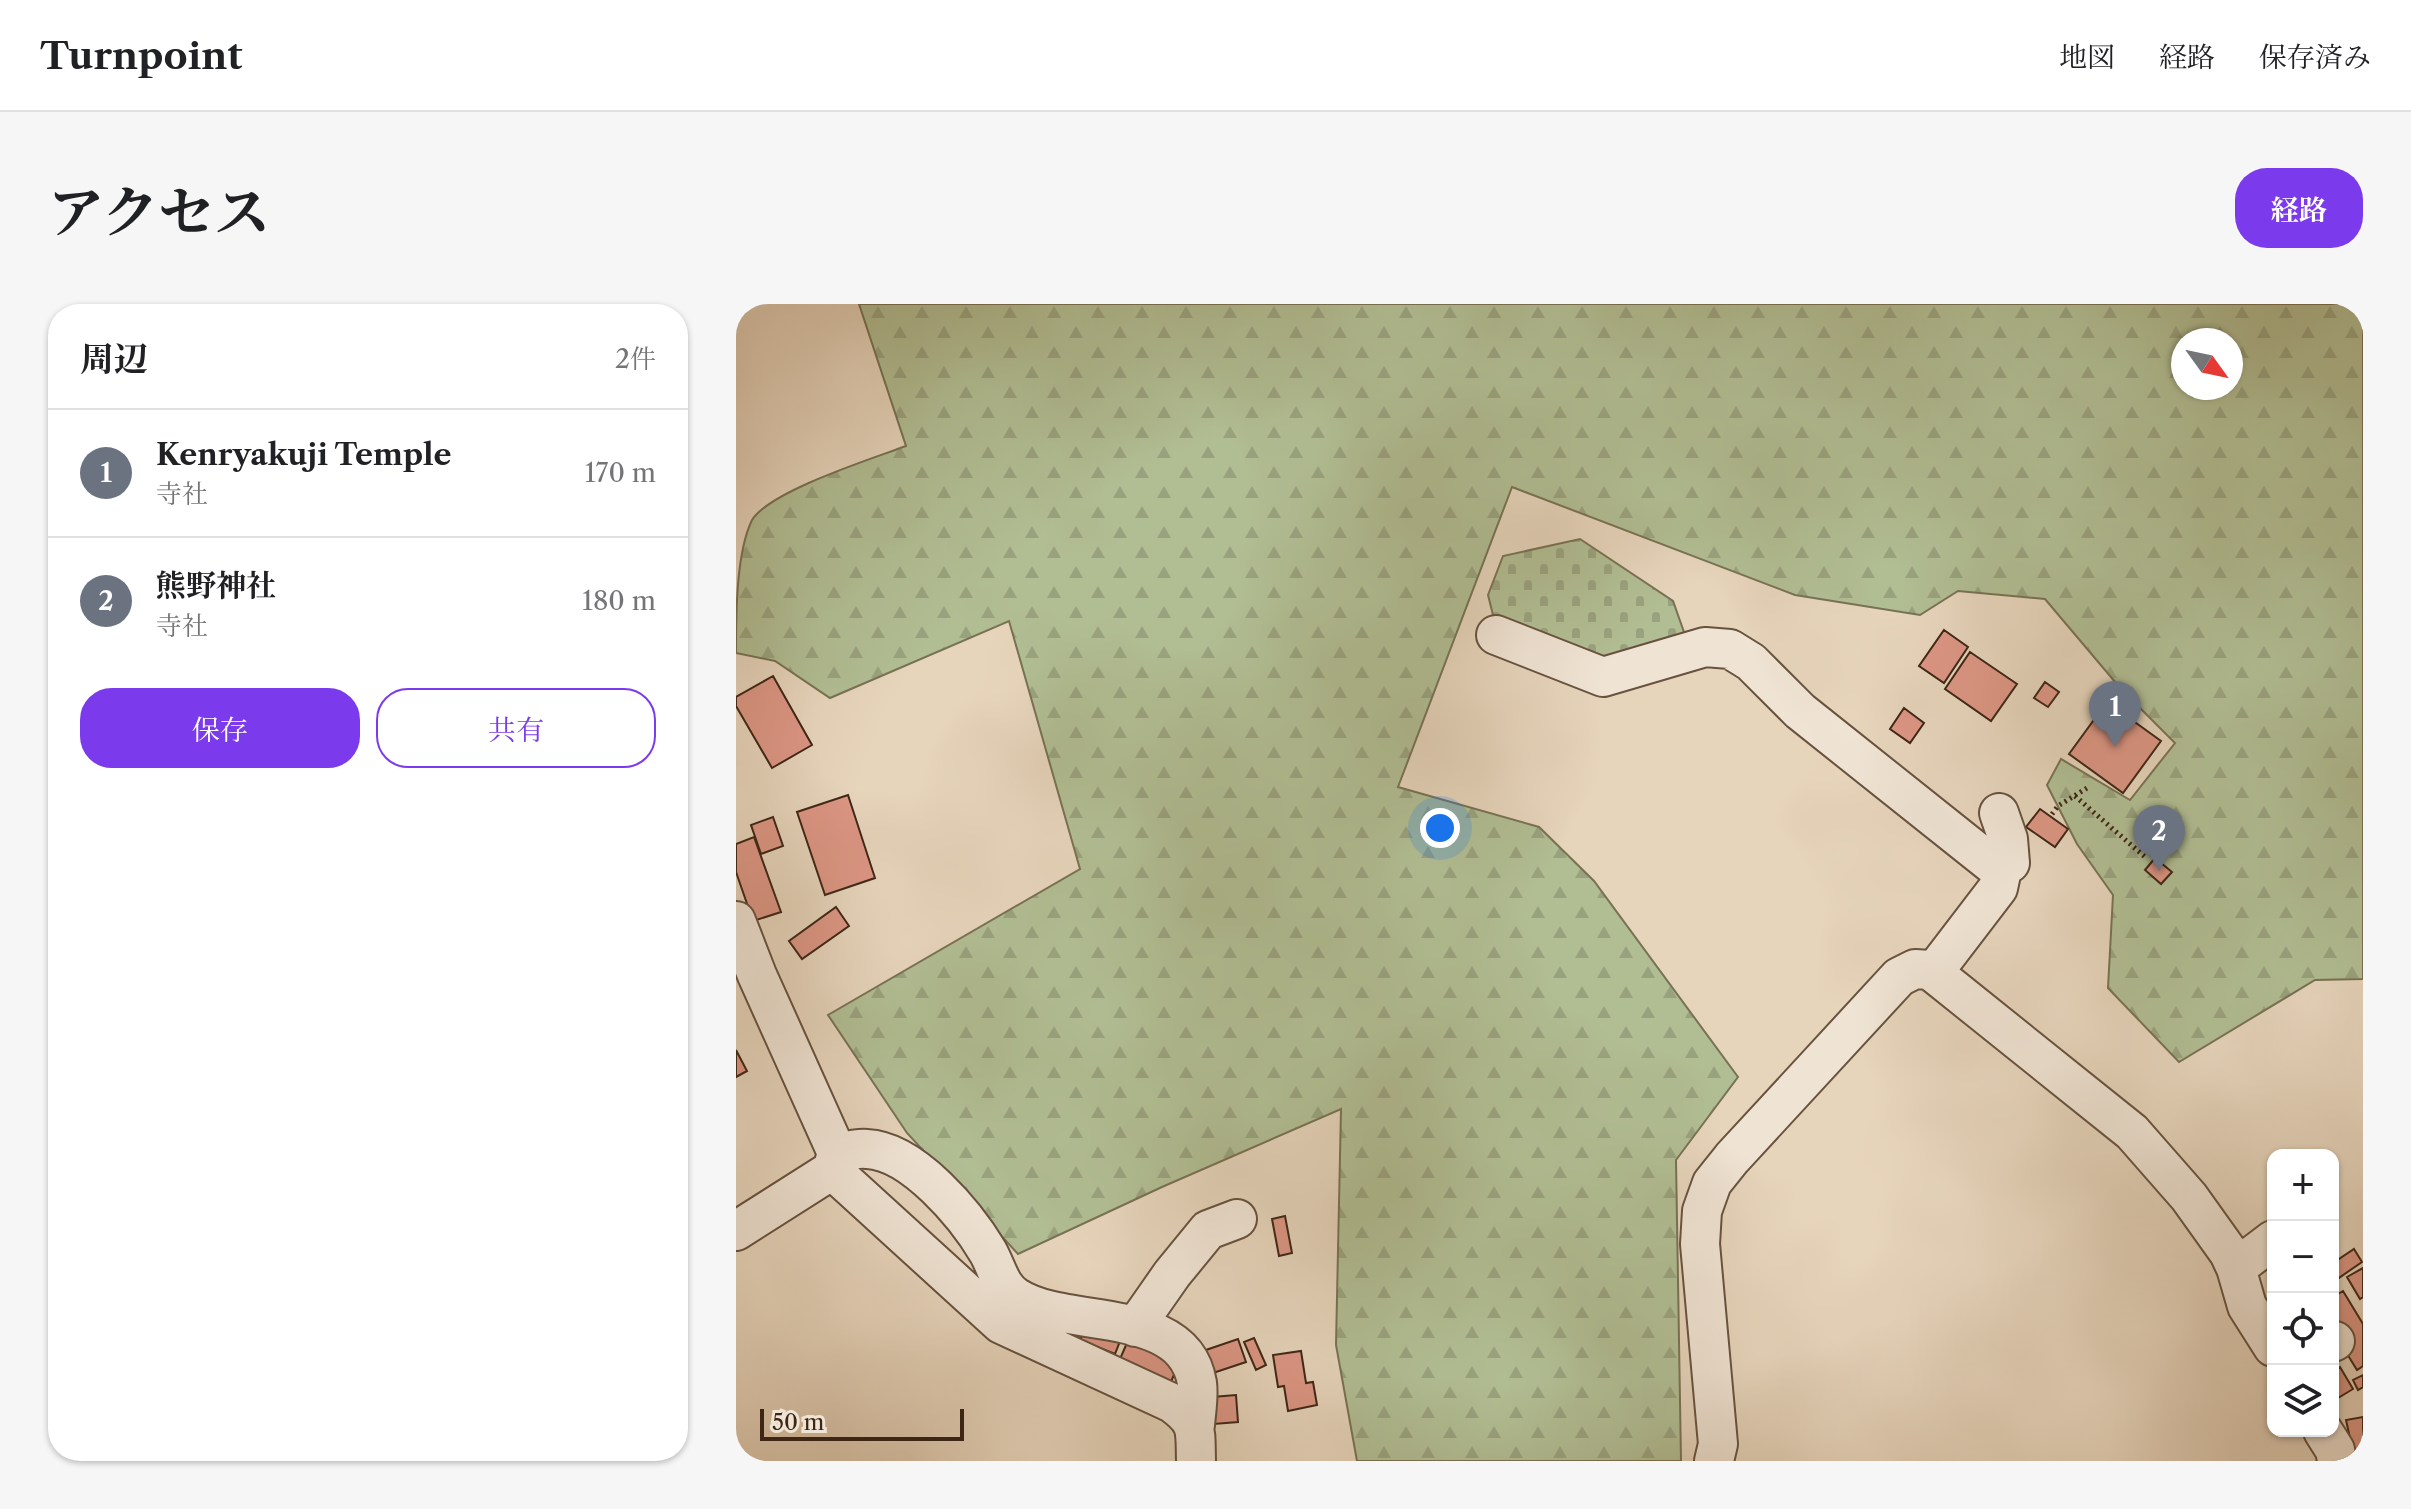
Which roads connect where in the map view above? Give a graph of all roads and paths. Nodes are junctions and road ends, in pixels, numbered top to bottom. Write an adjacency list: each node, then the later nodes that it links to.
1 (1496, 635): 7 (street)
2 (2087, 788): 3 (path)
3 (2075, 796): 5 (path); 6 (path)
4 (1999, 813): 7 (street)
5 (2043, 824): 7 (street)
6 (2145, 857)
7 (2005, 868): 9 (street)
8 (736, 921): 10 (street)
9 (1933, 973): 14 (street); 19 (street)
10 (834, 1161): 12 (street); 15 (street); 18 (street)
11 (1237, 1219): 15 (street)
12 (736, 1231)
13 (2267, 1245): 14 (street)
14 (2236, 1268): 16 (street)
15 (1135, 1327): 18 (street)
16 (2267, 1338)
17 (2327, 1437): 20 (street)
18 (1196, 1443)
19 (1714, 1461)
20 (2337, 1461)

